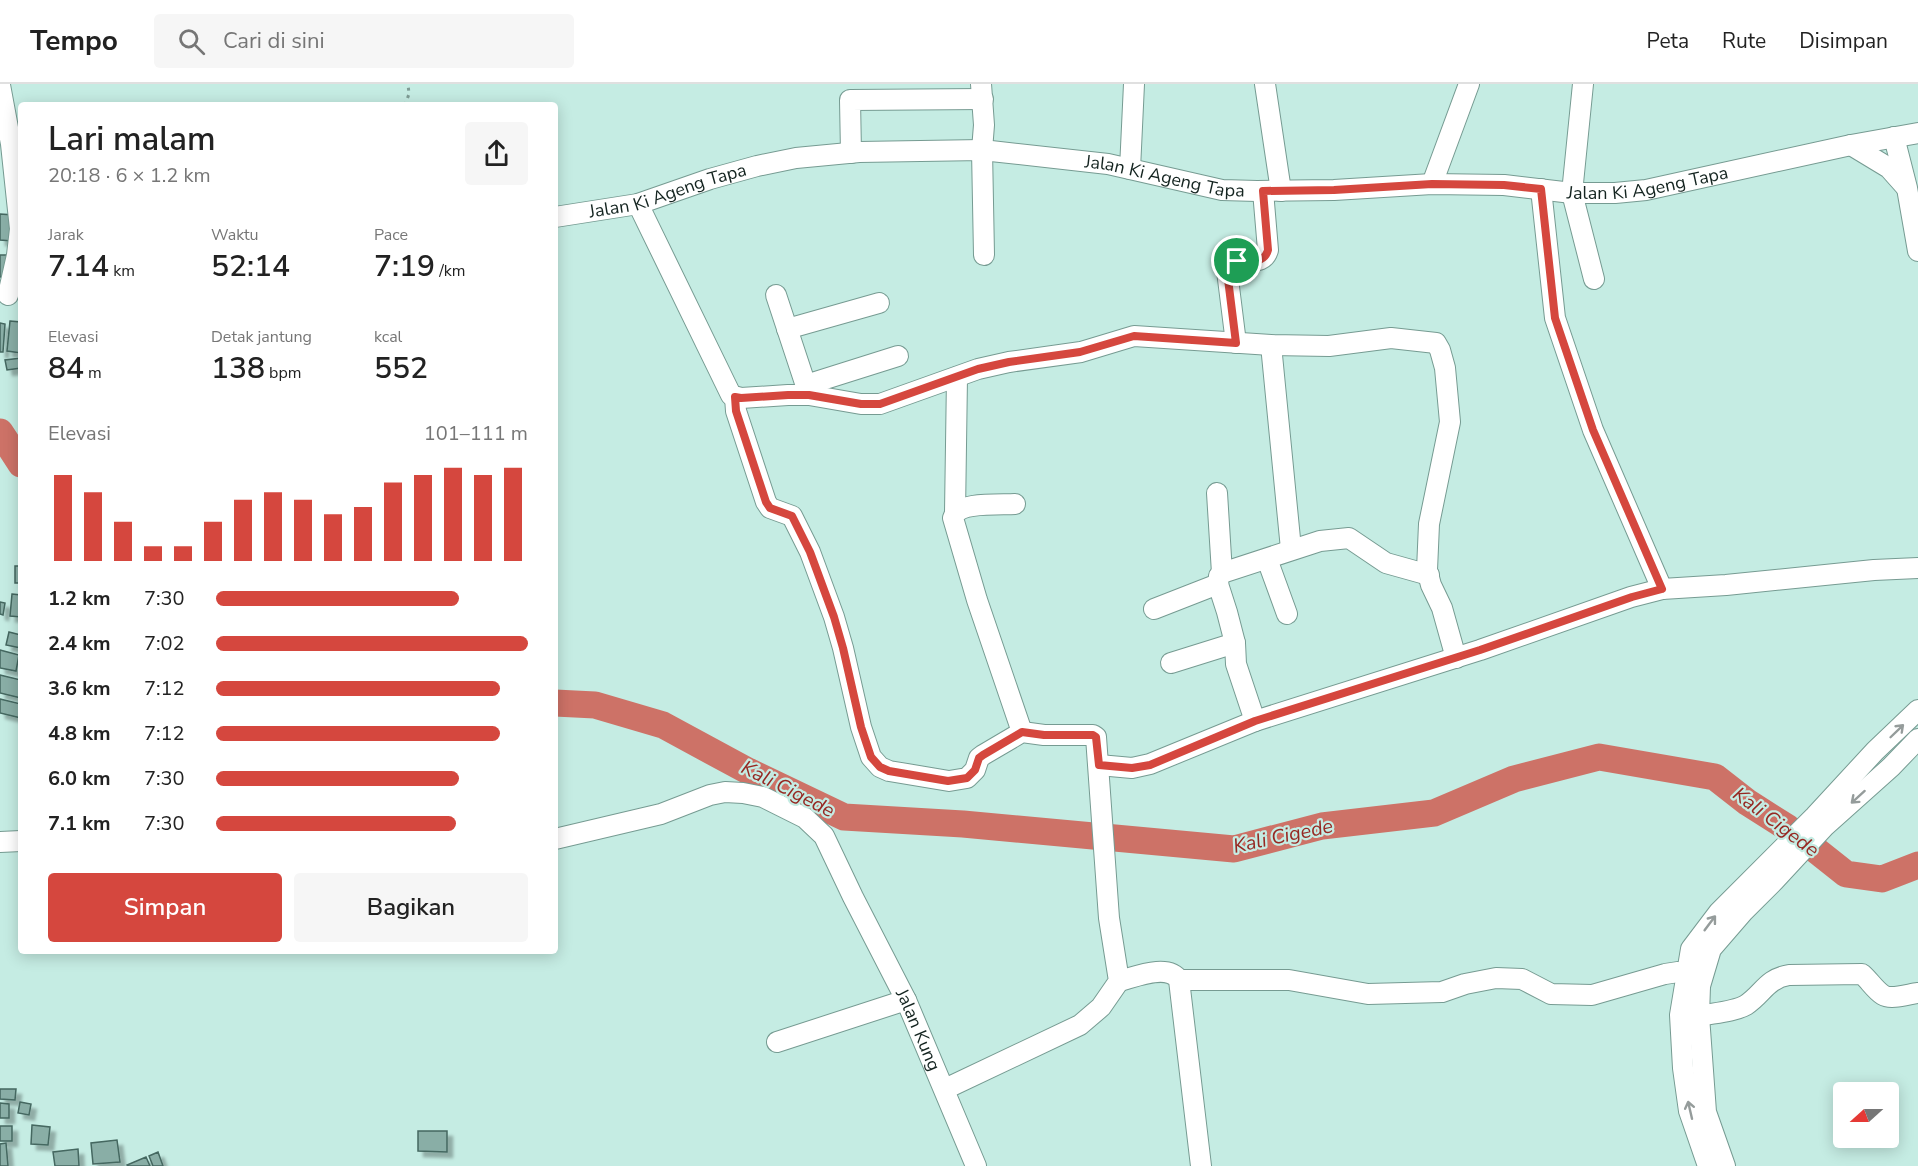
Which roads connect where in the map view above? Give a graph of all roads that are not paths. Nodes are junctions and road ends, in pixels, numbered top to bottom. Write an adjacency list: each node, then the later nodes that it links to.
1 (1134, 84): 14 (street)
2 (1265, 84): 18 (street)
3 (1469, 84): 15 (street)
4 (1584, 84): 19 (street)
5 (0, 85): 21 (street)
6 (920, 91): 7 (street); 8 (street)
7 (850, 92): 13 (street)
8 (982, 92): 12 (street)
9 (1918, 133): 10 (street, Jalan Ki Ageng Tapa)
10 (1894, 137): 11 (street, Jalan Ki Ageng Tapa); 16 (street)
11 (1851, 145): 16 (street); 19 (street, Jalan Ki Ageng Tapa)
12 (982, 150): 13 (street, Jalan Ki Ageng Tapa); 14 (street, Jalan Ki Ageng Tapa); 25 (street)
13 (851, 153): 20 (street, Jalan Ki Ageng Tapa)
14 (1130, 169): 18 (street, Jalan Ki Ageng Tapa)
15 (1432, 184): 17 (street, Jalan Ki Ageng Tapa); 18 (street, Jalan Ki Ageng Tapa)
16 (1907, 188): 24 (street)
17 (1541, 189): 19 (street, Jalan Ki Ageng Tapa); 45 (street)
18 (1272, 191): 31 (street)
19 (1572, 193): 26 (street)
20 (638, 204): 22 (street, Jalan Ki Ageng Tapa); 36 (street)
21 (18, 210)
22 (558, 217)
23 (18, 242): 27 (street)
24 (1918, 250)
25 (984, 255)
26 (1594, 279)
27 (10, 295)
28 (776, 295): 30 (street)
29 (879, 303): 30 (street)
30 (787, 328): 35 (street)
31 (1236, 343): 32 (street); 34 (street)
32 (1271, 345): 40 (street); 43 (street)
33 (898, 356): 35 (street)
34 (957, 377): 35 (street); 39 (street)
35 (807, 390): 36 (street)
36 (735, 397): 53 (street)
37 (1217, 493): 44 (street)
38 (1015, 504): 39 (street)
39 (955, 513): 53 (street)
40 (1292, 549): 41 (street); 43 (street)
41 (1267, 559): 44 (street); 47 (street)
42 (1918, 568): 45 (street)
43 (1429, 576): 49 (street)
44 (1220, 579): 46 (street); 48 (street)
45 (1662, 589): 49 (street)
46 (1154, 609)
47 (1287, 614)
48 (1234, 643): 50 (street); 52 (street)
49 (1456, 658): 52 (street)
50 (1171, 663)
51 (1918, 710): 56 (street, one-way to 51)
52 (1255, 721): 55 (street)
53 (1022, 732): 55 (street)
54 (1918, 740): 56 (street, one-way to 56)
55 (1099, 765): 61 (street)
56 (1820, 821): 62 (street)
57 (558, 838): 64 (street, Jalan Kung)
58 (18, 841): 59 (street)
59 (0, 842)
60 (1179, 980): 61 (street); 62 (street); 69 (street)
61 (1119, 981): 67 (street)
62 (1693, 981): 65 (street); 70 (street, one-way to 62)
63 (1918, 993): 65 (street)
64 (906, 1000): 66 (street); 67 (street, Jalan Kung)
65 (1699, 1016): 71 (street)
66 (777, 1042)
67 (945, 1089): 68 (street, Jalan Kung)
68 (976, 1166)
69 (1201, 1166)
70 (1708, 1166)
71 (1725, 1166)

